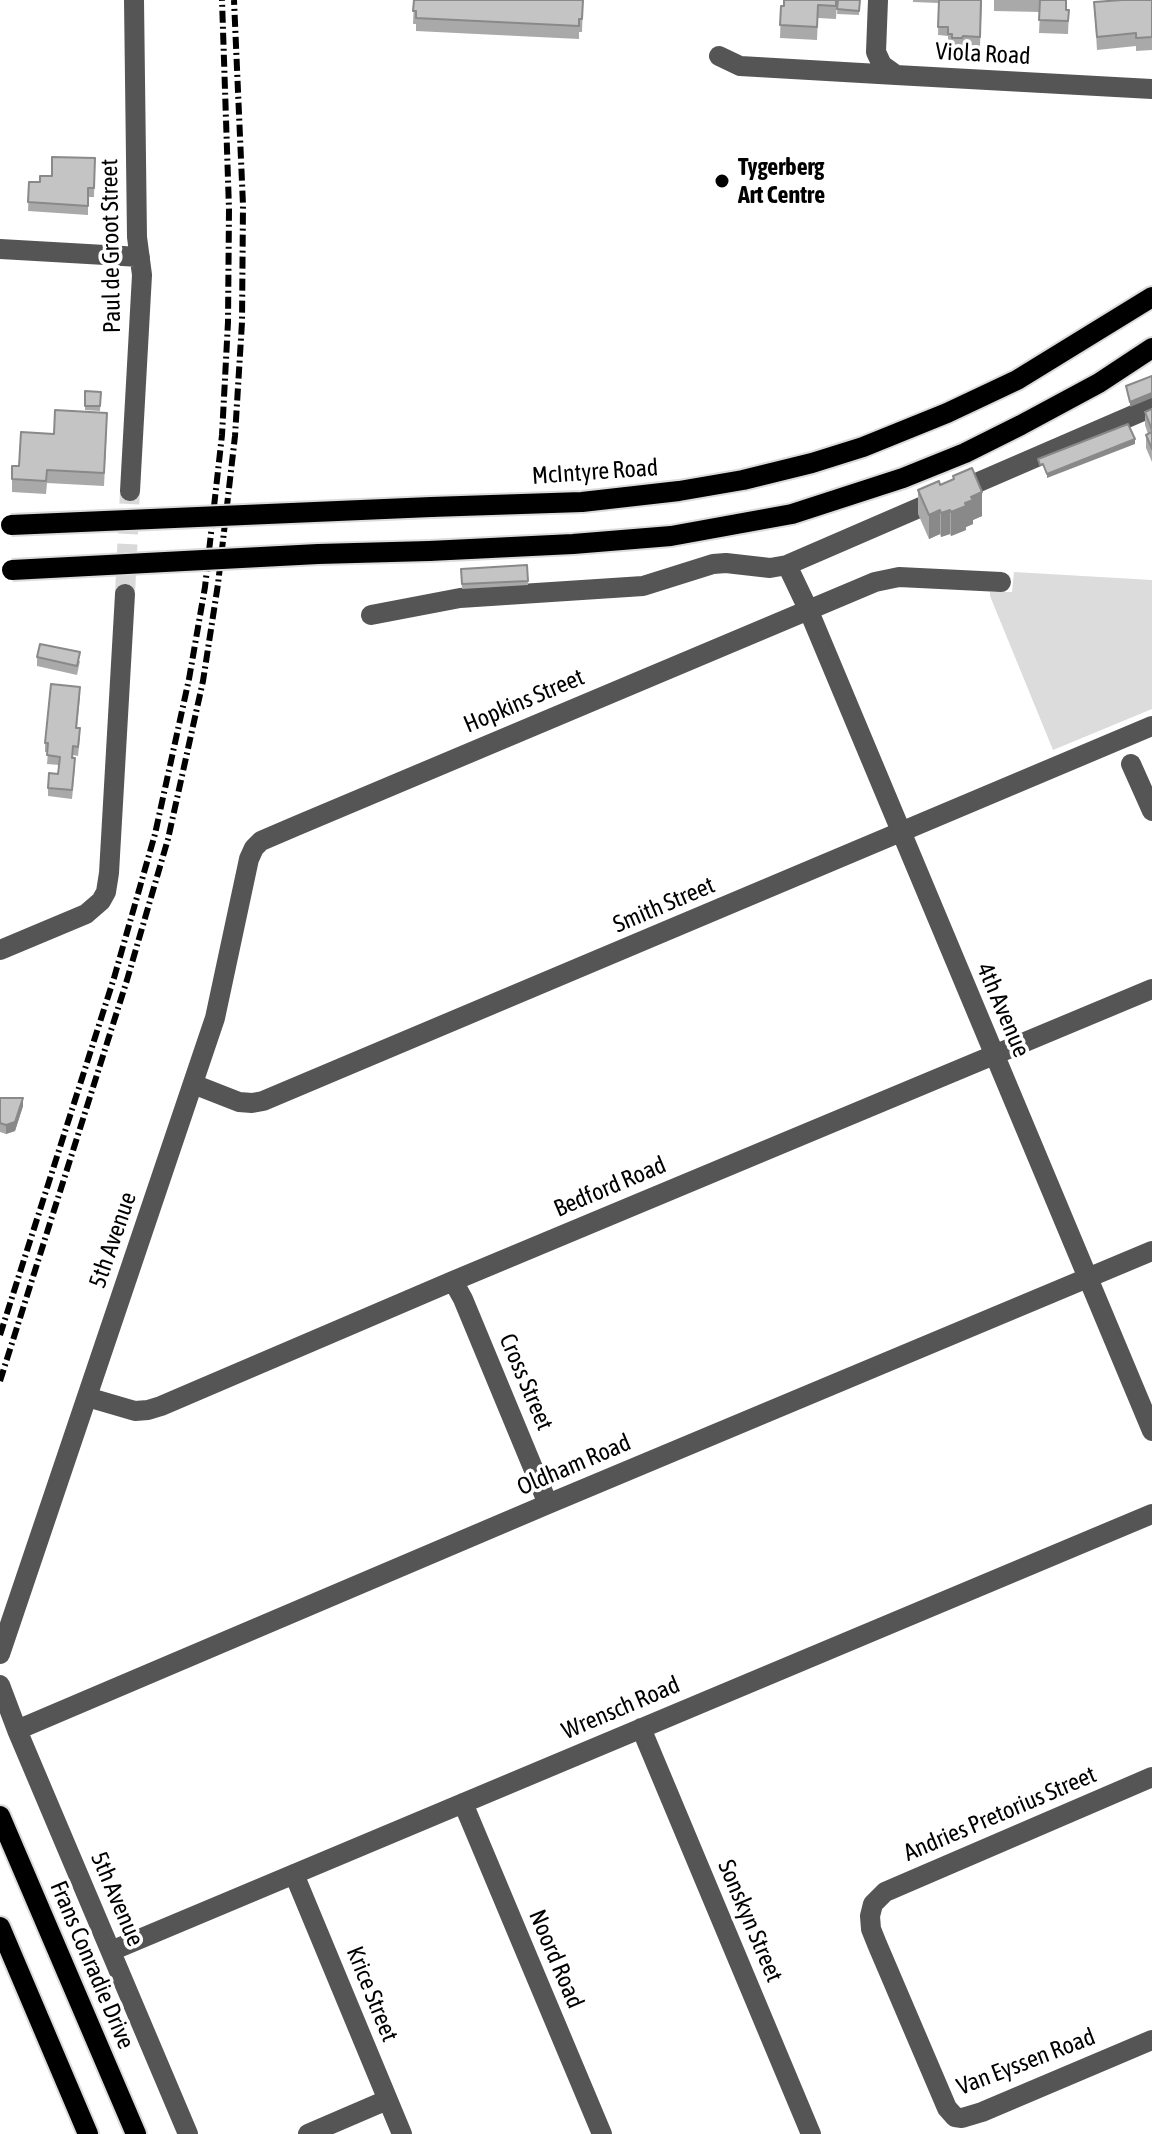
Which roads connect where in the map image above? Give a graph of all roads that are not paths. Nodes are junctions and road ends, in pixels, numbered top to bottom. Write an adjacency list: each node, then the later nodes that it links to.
1 (134, 0): 7 (street, Paul de Groot Street)
2 (878, 0): 4 (street, Viola Road)
3 (719, 56): 4 (street)
4 (905, 76): 5 (street, Viola Road)
5 (1152, 89)
6 (0, 249): 7 (street)
7 (140, 257): 11 (street, Paul de Groot Street)
8 (1152, 297): 12 (main road, McIntyre Road, bridge)
9 (1152, 348): 14 (main road, bridge)
10 (1152, 407): 13 (street)
11 (130, 491)
12 (6, 525)
13 (787, 565): 17 (street, 4th Avenue); 18 (street)
14 (6, 570)
15 (1001, 582): 17 (street, Hopkins Street)
16 (125, 594): 24 (street)
17 (808, 609): 22 (street, 4th Avenue); 23 (street, Hopkins Street)
18 (371, 615)
19 (1152, 726): 22 (street, Smith Street)
20 (1131, 764): 21 (street)
21 (1152, 811)
22 (901, 833): 26 (street, 4th Avenue); 27 (street, Smith Street)
23 (261, 841): 27 (street, 5th Avenue)
24 (0, 950)
25 (1152, 989): 26 (street, Bedford Road)
26 (994, 1055): 29 (street, 4th Avenue); 30 (street, Bedford Road)
27 (193, 1084): 31 (street, 5th Avenue)
28 (1152, 1251): 29 (street, Oldham Road)
29 (1087, 1278): 32 (street, 4th Avenue); 33 (street, Oldham Road)
30 (453, 1281): 31 (street, Bedford Road); 33 (street, Cross Street)
31 (87, 1397): 35 (street, 5th Avenue)
32 (1152, 1431)
33 (548, 1504): 38 (street, Oldham Road)
34 (1152, 1514): 37 (street, Wrensch Road)
35 (0, 1654)
36 (0, 1685): 38 (street, 5th Avenue)
37 (641, 1728): 40 (street, Wrensch Road); 54 (street, Sonskyn Street)
38 (17, 1730): 45 (street, 5th Avenue)
39 (1152, 1777): 43 (street, Andries Pretorius Street)
40 (463, 1803): 42 (street, Wrensch Road); 53 (street, Noord Road)
41 (0, 1816): 49 (main road, Frans Conradie Drive)
42 (294, 1874): 45 (street, Wrensch Road); 47 (street, Krice Street)
43 (873, 1904): 46 (street, Van Eyssen Road)
44 (0, 1927): 48 (main road)
45 (111, 1951): 50 (street, 5th Avenue)
46 (1152, 2040)
47 (387, 2100): 51 (street); 52 (street, Krice Street)
48 (88, 2134)
49 (136, 2134)
50 (188, 2134)
51 (308, 2134)
52 (402, 2134)
53 (602, 2134)
54 (811, 2134)

